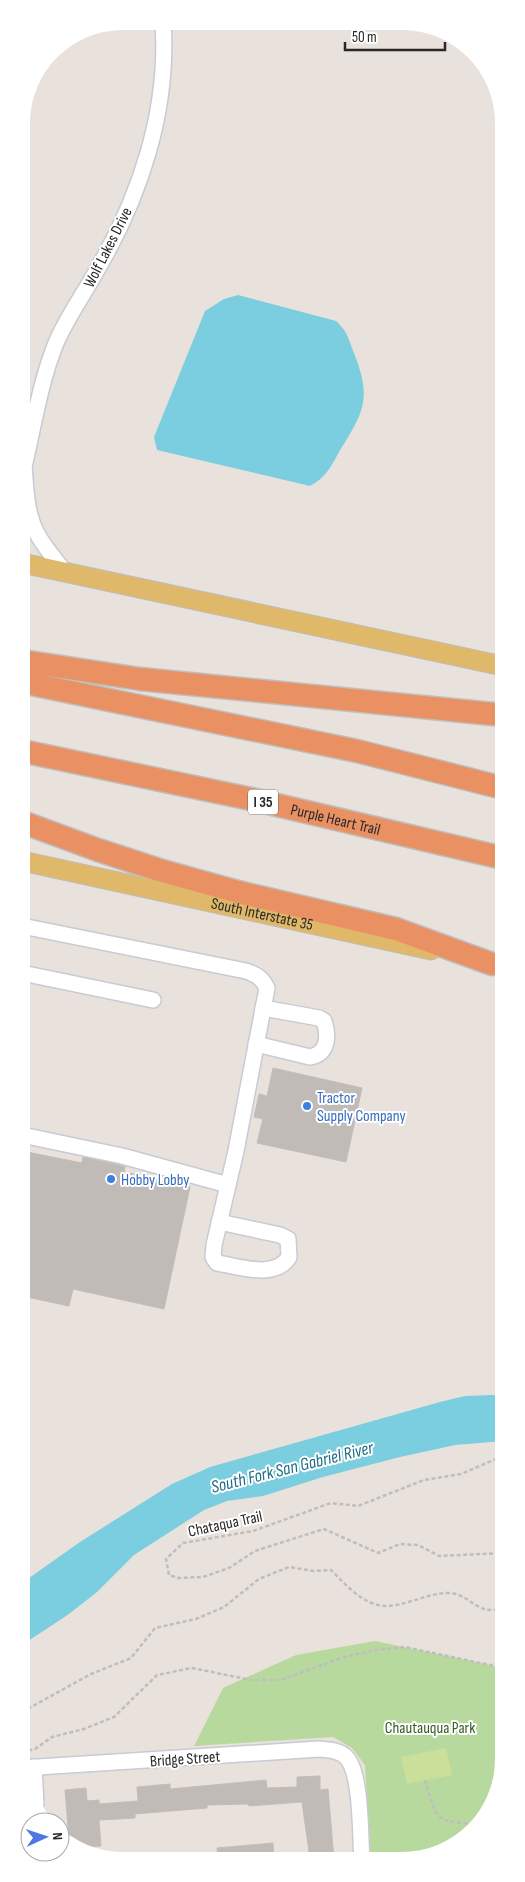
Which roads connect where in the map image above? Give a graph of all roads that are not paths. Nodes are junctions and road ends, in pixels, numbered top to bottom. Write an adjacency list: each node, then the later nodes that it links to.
1 (164, 30): 2 (street, Wolf Lakes Drive)
2 (30, 440)
3 (30, 515): 5 (street, Wolf Lakes Drive)
4 (30, 565): 5 (main road)
5 (64, 572): 7 (main road)
6 (30, 662): 9 (highway)
7 (495, 664)
8 (30, 684): 11 (highway)
9 (495, 714)
10 (30, 753): 13 (highway, Purple Heart Trail / I 35)
11 (495, 786)
12 (30, 825): 18 (highway)
13 (495, 856)
14 (30, 859): 16 (main road)
15 (30, 862): 16 (main road, South Interstate 35)
16 (56, 867): 19 (main road, South Interstate 35)
17 (30, 928): 22 (street)
18 (495, 965)
19 (495, 965)
20 (30, 975): 21 (street)
21 (154, 1000)
22 (263, 1008): 23 (street); 23 (street)
23 (256, 1044): 25 (street)
24 (30, 1137): 25 (street)
25 (228, 1184): 26 (street)
26 (219, 1222): 26 (street)
27 (31, 1767): 28 (street, Bridge Street)
28 (361, 1852)

